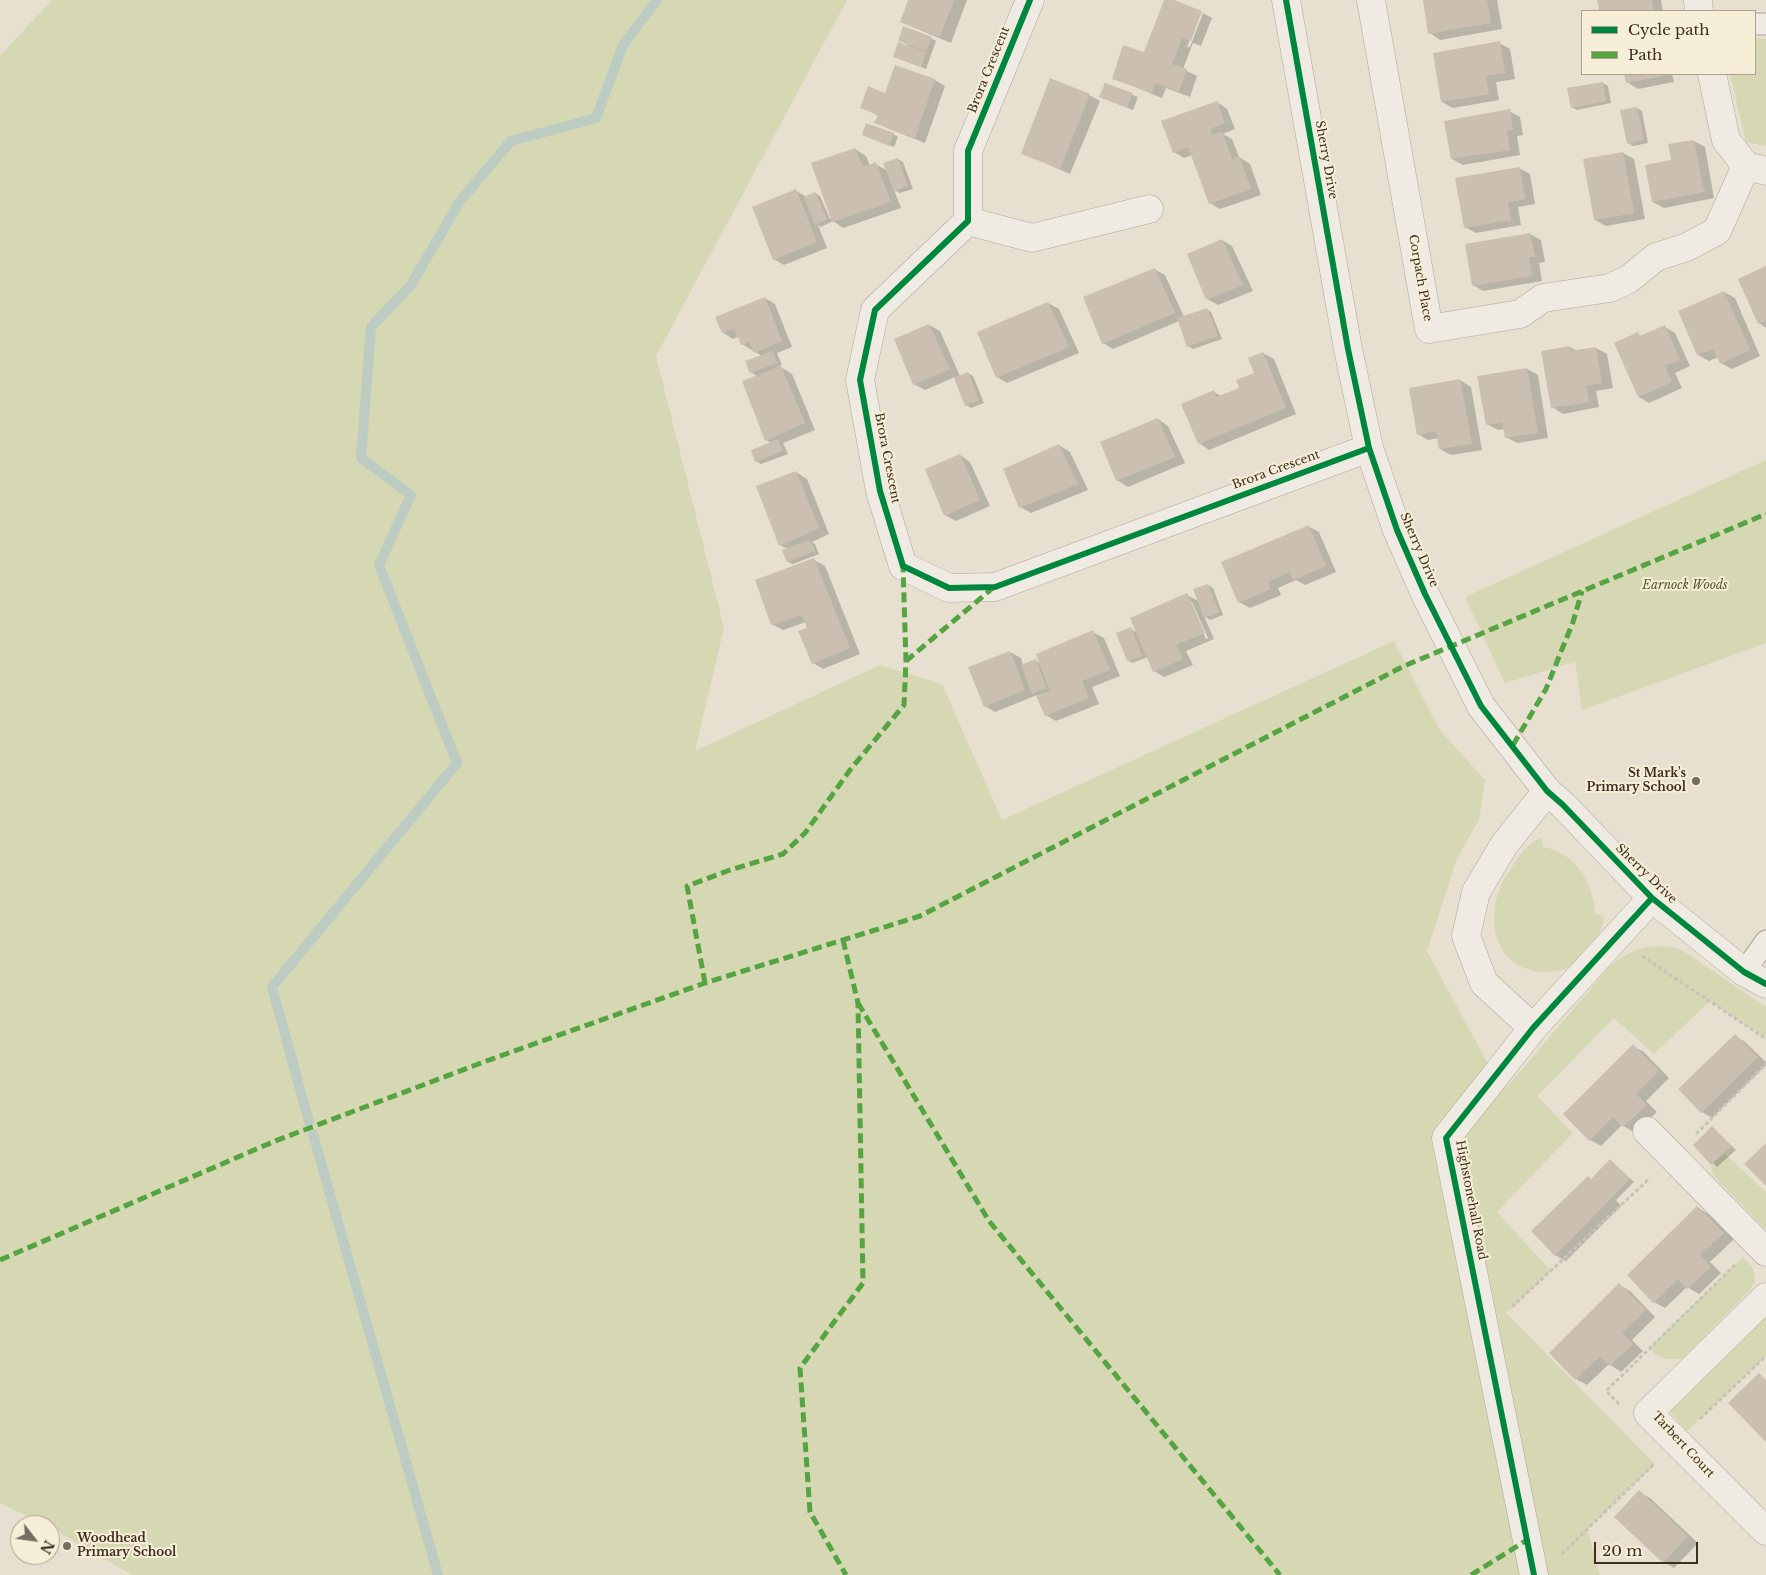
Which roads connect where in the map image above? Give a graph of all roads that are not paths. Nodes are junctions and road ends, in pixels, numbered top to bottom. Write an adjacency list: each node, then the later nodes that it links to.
1 (1030, 0): 7 (street, Brora Crescent)
2 (1286, 0): 8 (street, Sherry Drive)
3 (1371, 0): 5 (street, Corpach Place)
4 (1712, 75): 5 (street)
5 (1756, 169)
6 (1150, 209): 7 (street)
7 (968, 221): 8 (street, Brora Crescent)
8 (1369, 448): 9 (street, Sherry Drive)
9 (1547, 792): 10 (street, Sherry Drive); 13 (street)
10 (1652, 898): 12 (street, Sherry Drive); 13 (street, Highstonehall Road)
11 (1766, 940): 12 (lane)
12 (1755, 978)
13 (1533, 1028): 18 (street, Highstonehall Road)
14 (1647, 1131): 15 (street)
15 (1766, 1252)
16 (1766, 1297): 17 (street, Tarbert Court)
17 (1766, 1532)
18 (1534, 1575)

